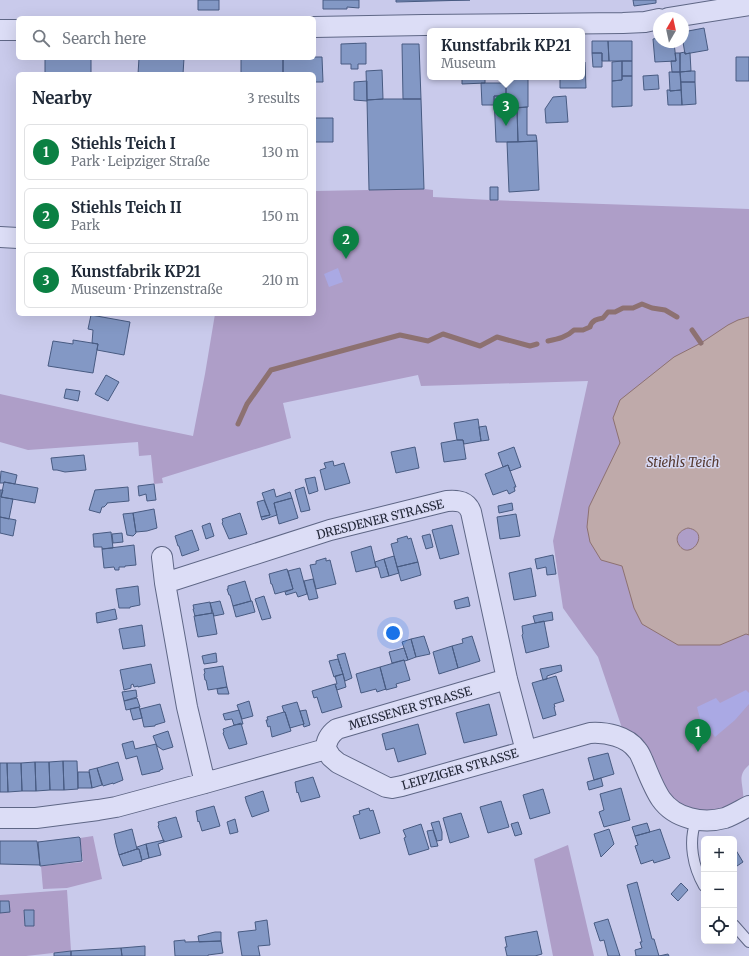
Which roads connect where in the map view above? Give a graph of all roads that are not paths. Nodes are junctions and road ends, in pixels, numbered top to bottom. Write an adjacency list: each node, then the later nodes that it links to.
1 (749, 5): 2 (street)
2 (689, 15)
3 (653, 21): 4 (street)
4 (316, 27)
5 (0, 30): 6 (street)
6 (16, 30)
7 (0, 237): 8 (street)
8 (16, 238)
9 (162, 557): 10 (street)
10 (165, 583): 11 (street, DRESDENER STRASSE); 14 (street)
11 (507, 679): 12 (street, MEISSENER STRASSE); 13 (street, DRESDENER STRASSE)
12 (326, 749): 13 (street, LEIPZIGER STRASSE); 14 (street)
13 (526, 751): 17 (street, LEIPZIGER STRASSE)
14 (205, 783): 16 (street)
15 (749, 806): 17 (street, LEIPZIGER STRASSE)
16 (0, 818)
17 (696, 820): 18 (lane)
18 (701, 880)
19 (737, 928): 20 (lane)
20 (749, 942)

